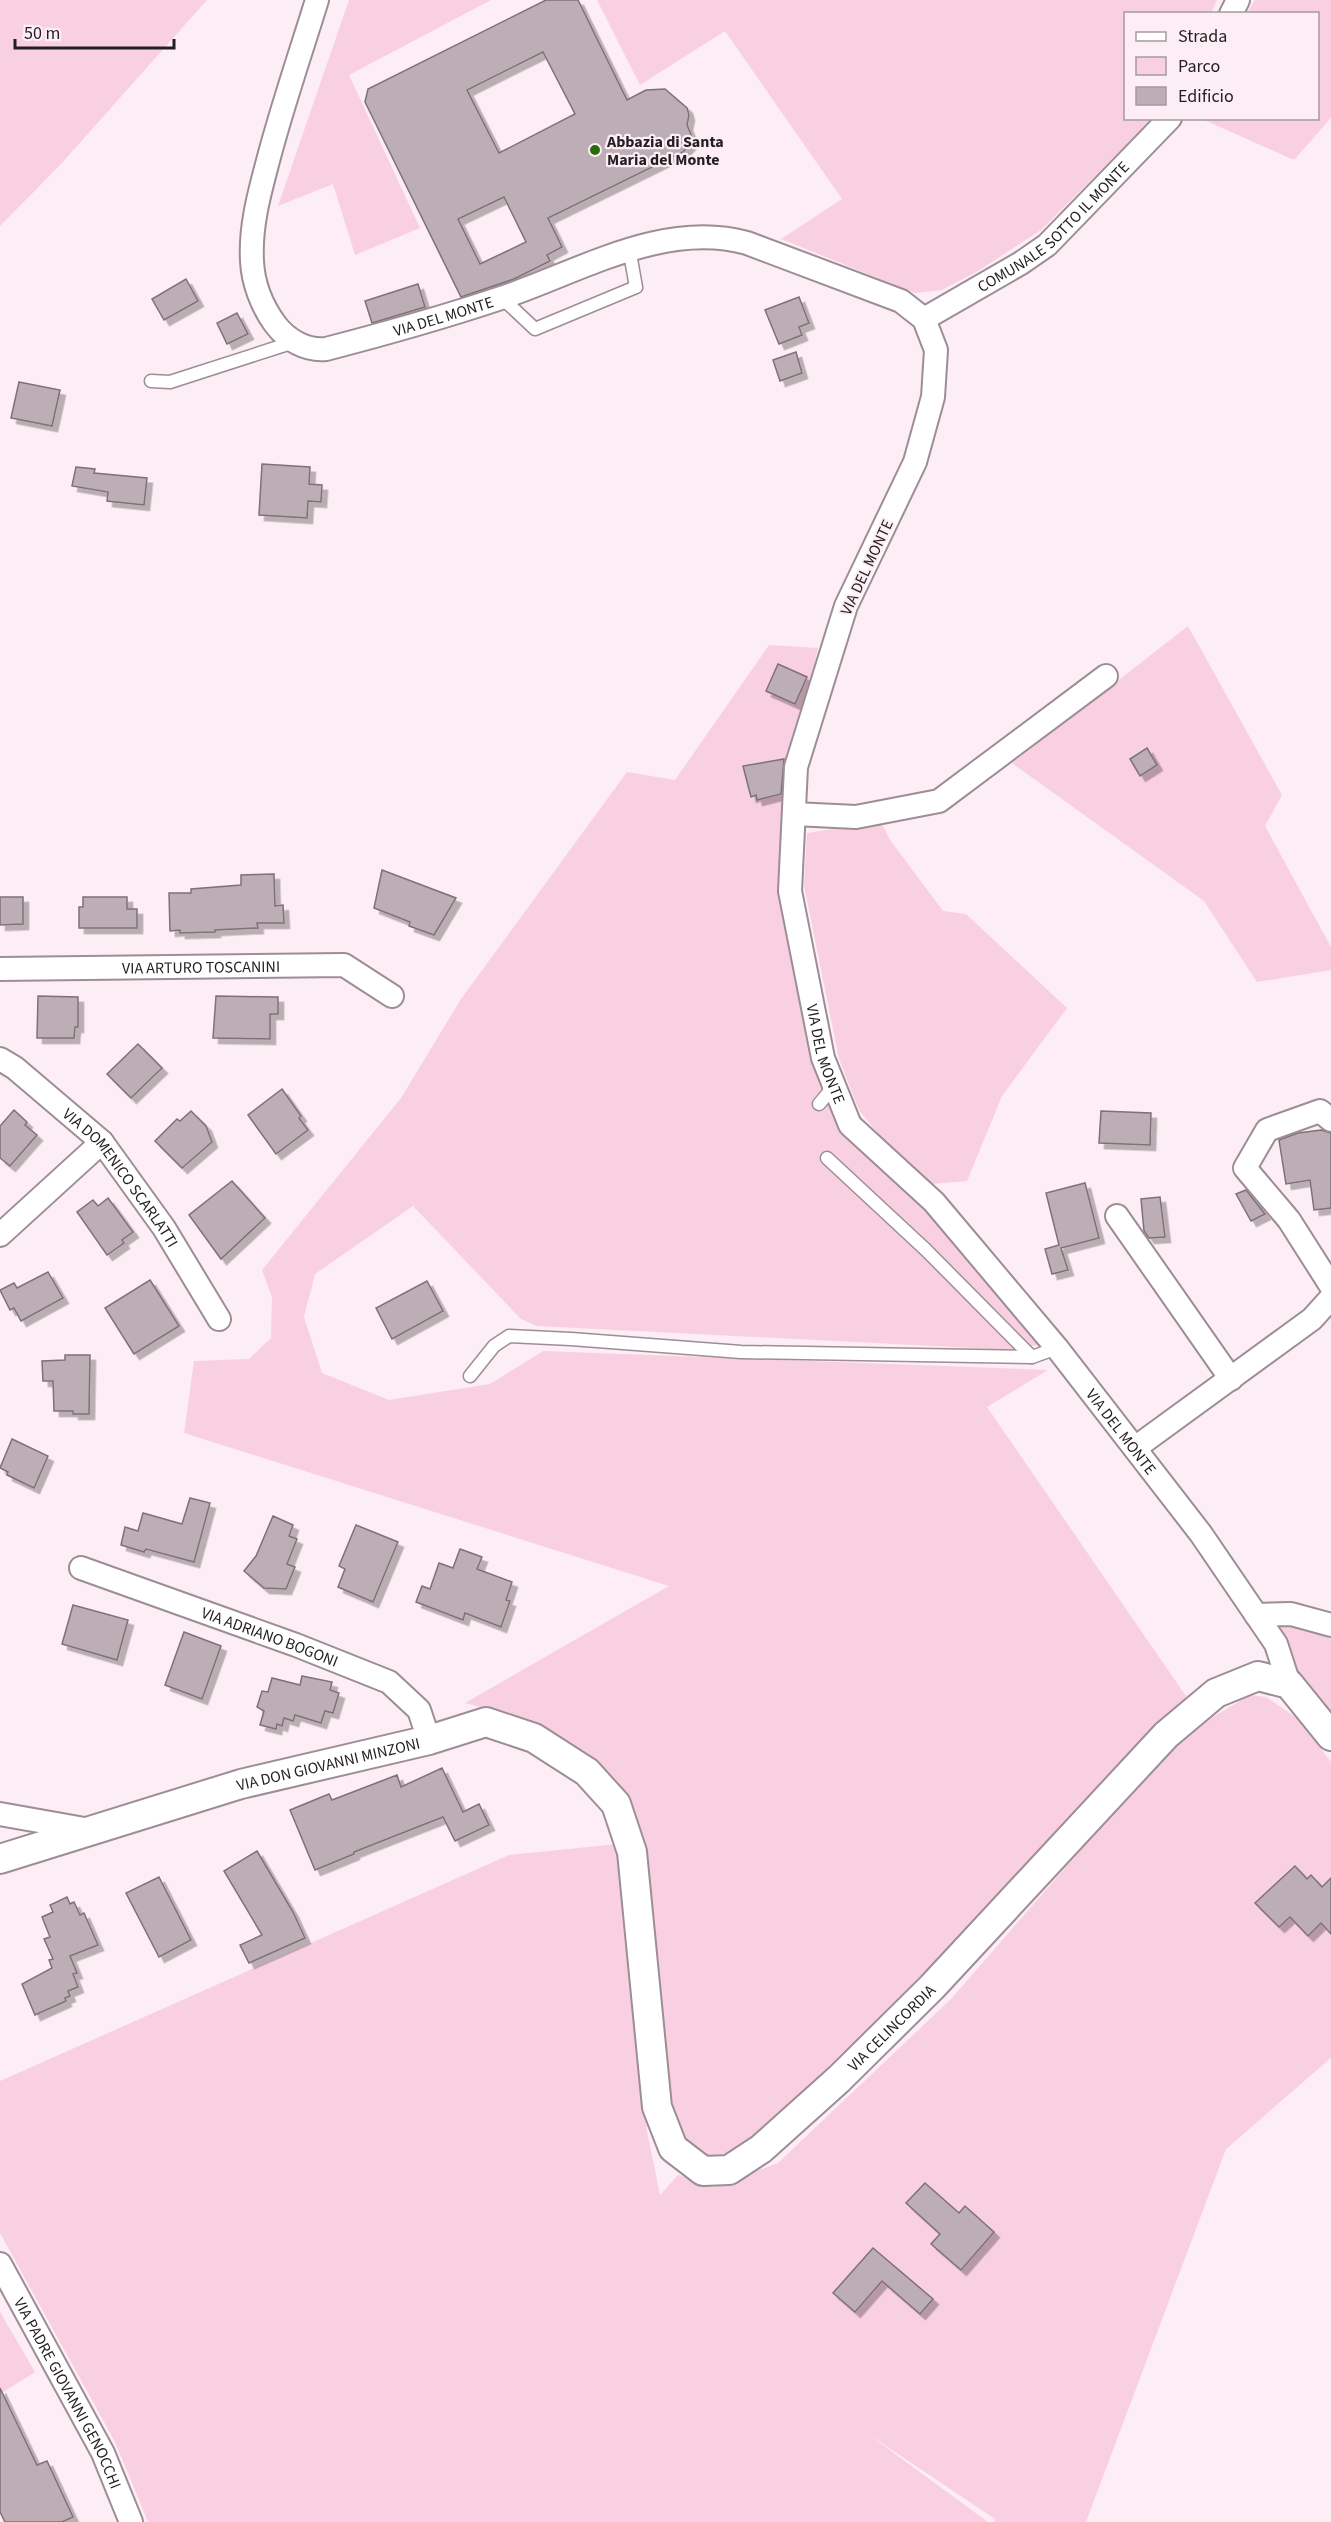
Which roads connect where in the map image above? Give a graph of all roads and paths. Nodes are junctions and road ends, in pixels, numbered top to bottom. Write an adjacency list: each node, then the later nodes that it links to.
1 (317, 0): 6 (street)
2 (1168, 120): 5 (street, COMUNALE SOTTO IL MONTE)
3 (630, 248): 4 (street, VIA DEL MONTE); 4 (lane); 5 (street, VIA DEL MONTE)
4 (502, 298): 6 (street, VIA DEL MONTE)
5 (924, 319): 9 (street, VIA DEL MONTE)
6 (294, 342): 7 (lane)
7 (151, 381)
8 (1106, 676): 9 (street)
9 (794, 814): 12 (street, VIA DEL MONTE)
10 (0, 969): 11 (street, VIA ARTURO TOSCANINI)
11 (392, 996)
12 (823, 1058): 14 (lane); 23 (street, VIA DEL MONTE)
13 (0, 1059): 16 (street, VIA DOMENICO SCARLATTI)
14 (819, 1104)
15 (1331, 1120): 20 (street)
16 (102, 1142): 19 (street); 22 (street, VIA DOMENICO SCARLATTI)
17 (827, 1158): 24 (lane)
18 (1117, 1216): 26 (street)
19 (0, 1235)
20 (1331, 1286)
21 (1331, 1298): 26 (street)
22 (219, 1319)
23 (1057, 1348): 24 (lane); 27 (street, VIA DEL MONTE)
24 (1032, 1357): 25 (lane)
25 (470, 1376)
26 (1231, 1379): 27 (street)
27 (1136, 1448): 29 (street, VIA DEL MONTE)
28 (81, 1568): 33 (street, VIA ADRIANO BOGONI)
29 (1256, 1615): 30 (street); 31 (street, VIA DEL MONTE)
30 (1331, 1625)
31 (1289, 1684): 32 (street); 35 (street, VIA CELINCORDIA)
32 (1331, 1736)
33 (429, 1740): 35 (street, VIA DON GIOVANNI MINZONI); 36 (street, VIA DON GIOVANNI MINZONI)
34 (0, 1814): 36 (street)
35 (623, 1824)
36 (92, 1831): 37 (street, VIA DON GIOVANNI MINZONI)
37 (0, 1859)
38 (0, 2264): 39 (street, VIA PADRE GIOVANNI GENOCCHI)
39 (131, 2522)

